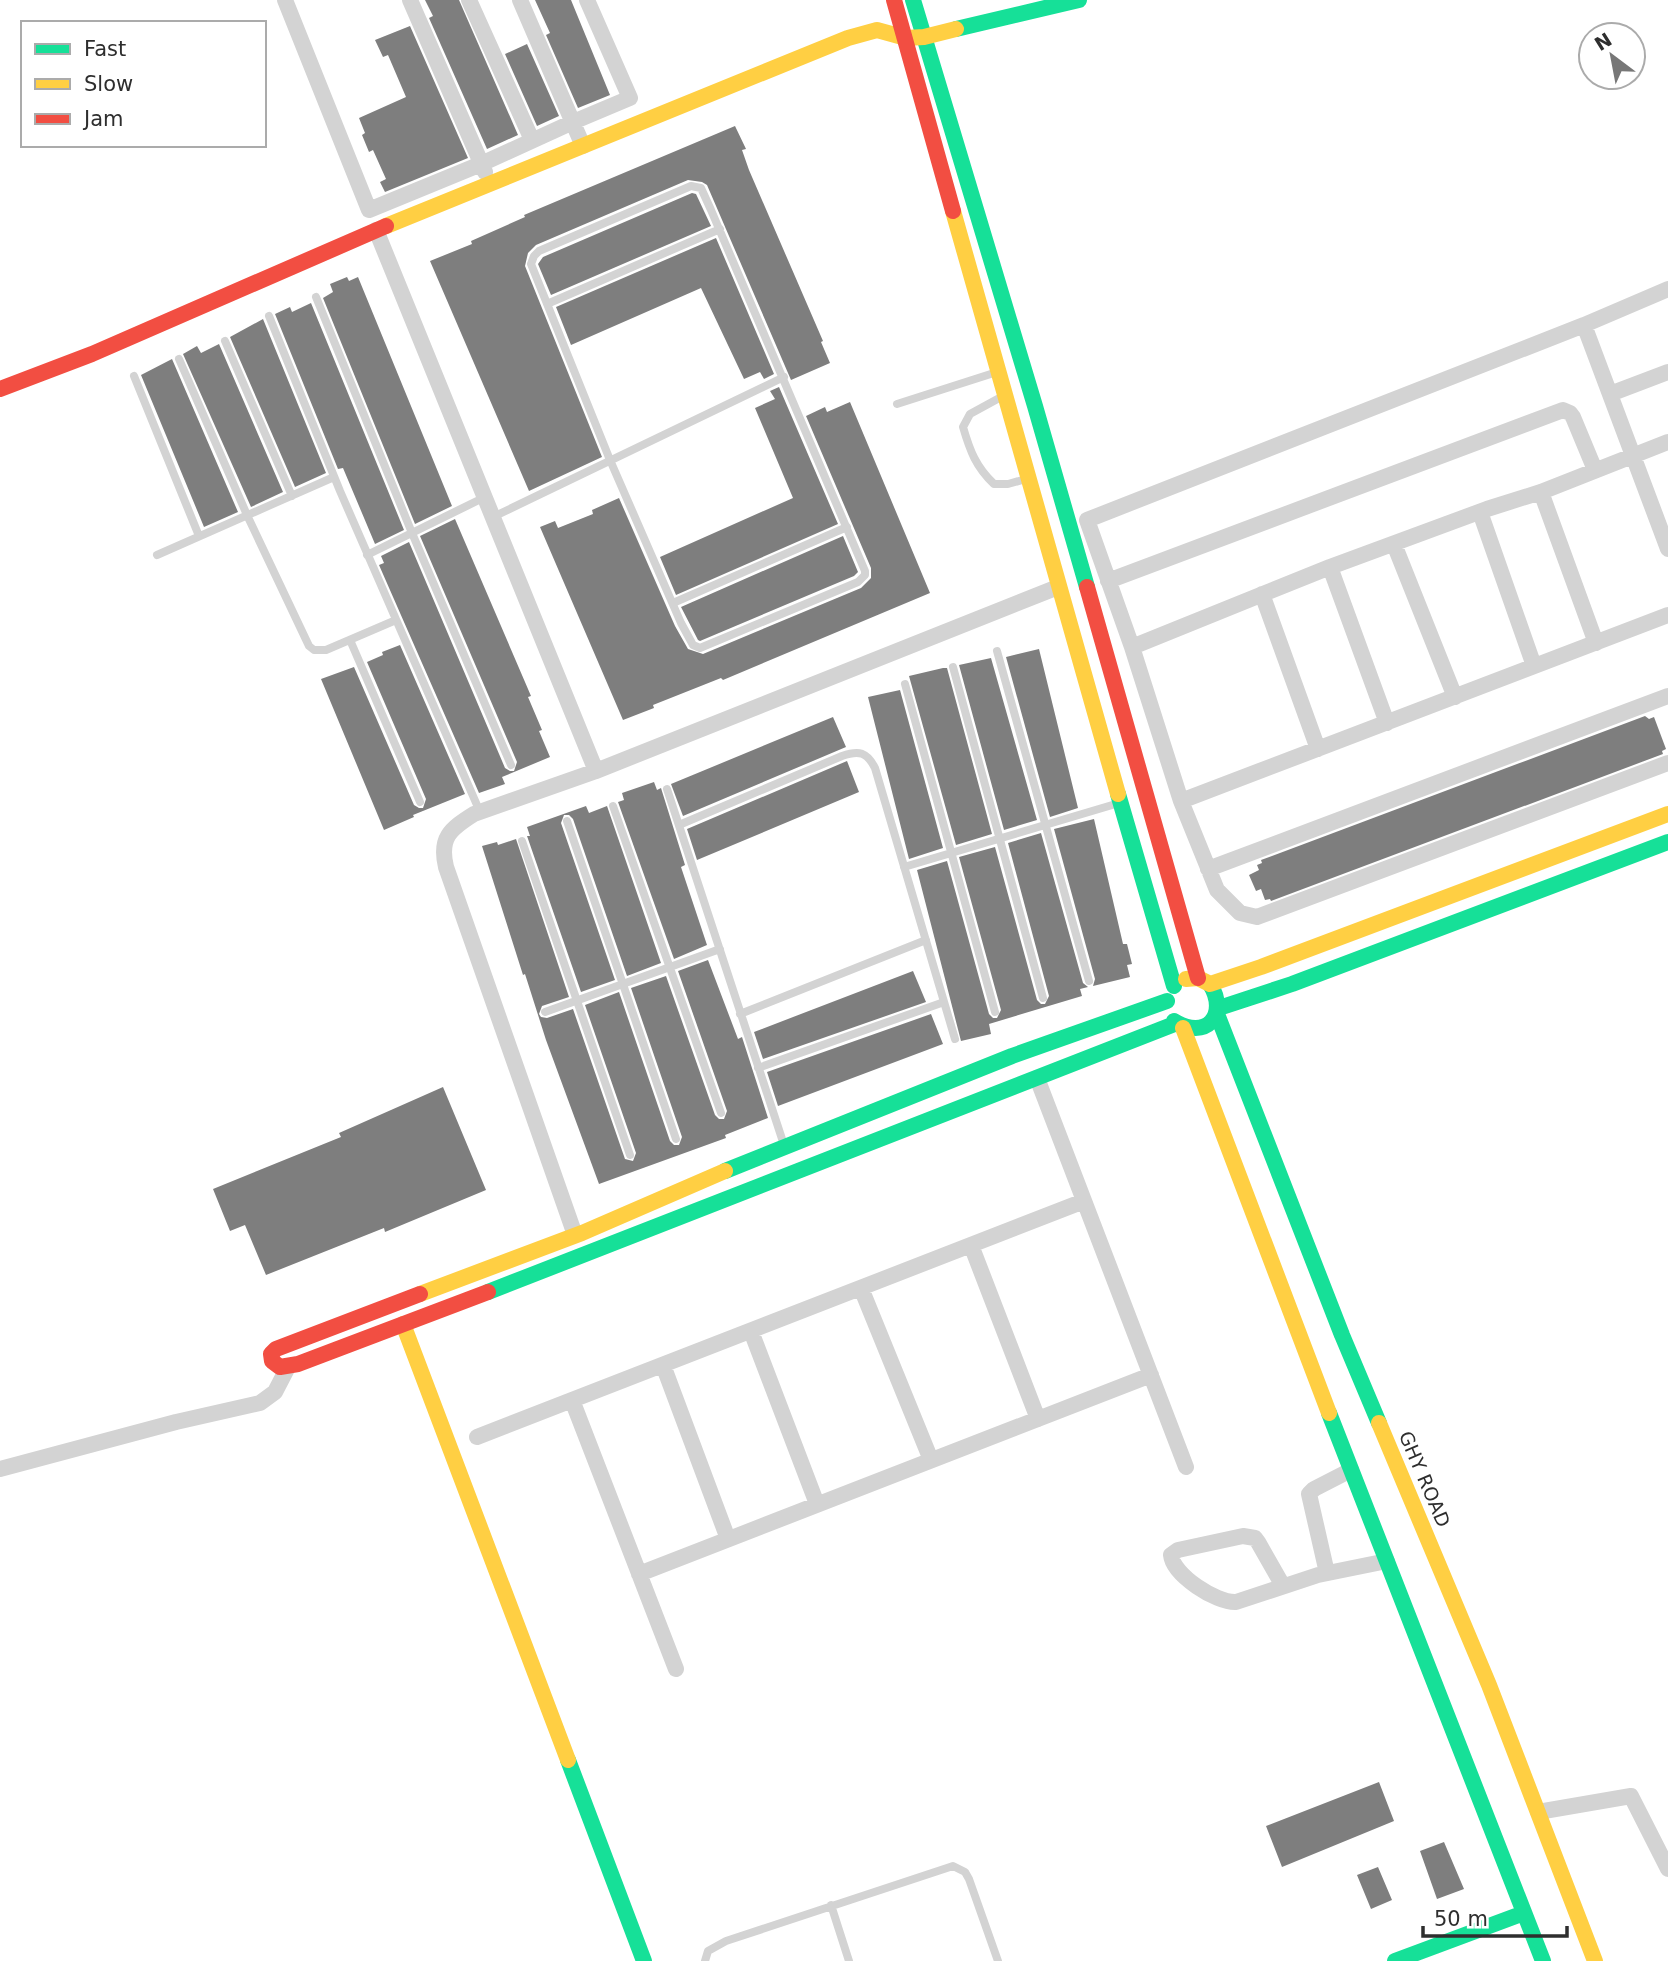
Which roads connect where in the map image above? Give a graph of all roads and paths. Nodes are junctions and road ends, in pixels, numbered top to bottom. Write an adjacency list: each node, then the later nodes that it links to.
1 (285, 0): 14 (street)
2 (410, 0): 14 (street)
3 (468, 0): 12 (street)
4 (520, 0): 11 (street)
5 (587, 0): 11 (street)
6 (894, 0): 10 (street)
7 (913, 0): 9 (street)
8 (1079, 0): 9 (street)
9 (924, 37): 10 (street); 92 (street)
10 (906, 38): 13 (street); 25 (street)
11 (573, 121): 12 (street); 13 (street)
12 (532, 140): 14 (street)
13 (583, 146): 15 (street)
14 (481, 164): 15 (street)
15 (490, 184): 17 (street)
16 (720, 229): 20 (lane); 20 (lane); 28 (lane)
17 (376, 230): 29 (street); 41 (street)
18 (1668, 289): 22 (street)
19 (316, 297): 46 (lane)
20 (547, 304): 35 (lane)
21 (269, 316): 37 (lane)
22 (1584, 325): 30 (street); 53 (street)
23 (225, 341): 40 (lane)
24 (179, 359): 43 (lane)
25 (999, 371): 31 (street); 32 (lane)
26 (1668, 372): 30 (street)
27 (134, 376): 47 (lane)
28 (784, 377): 35 (lane); 45 (lane)
29 (0, 389)
30 (1610, 394): 34 (street)
31 (1005, 395): 38 (street); 38 (lane)
32 (897, 404)
33 (1668, 442): 34 (street)
34 (1633, 456): 36 (street); 49 (street)
35 (610, 460): 44 (lane); 56 (lane)
36 (1595, 470): 39 (street); 53 (street)
37 (334, 477): 40 (lane); 51 (lane)
38 (1028, 478): 54 (street)
39 (1541, 492): 42 (street); 60 (street)
40 (292, 496): 43 (lane)
41 (485, 496): 44 (street); 46 (lane)
42 (1479, 512): 48 (street); 63 (street)
43 (247, 515): 47 (lane); 59 (lane)
44 (493, 517): 72 (street)
45 (848, 527): 56 (lane); 56 (lane)
46 (412, 533): 51 (lane); 71 (lane)
47 (199, 536): 50 (lane)
48 (1394, 544): 52 (street); 67 (street)
49 (1668, 548)
50 (157, 555)
51 (367, 555): 58 (lane)
52 (1330, 567): 55 (street); 68 (street)
53 (1108, 581): 61 (street)
54 (1058, 587): 72 (street); 76 (street)
55 (1262, 594): 61 (street); 69 (street)
56 (673, 603)
57 (1668, 615): 60 (street)
58 (396, 620): 59 (lane); 78 (lane)
59 (350, 640): 75 (lane)
60 (1596, 642): 63 (street)
61 (1132, 647): 74 (street)
62 (997, 651): 81 (lane)
63 (1534, 666): 67 (street)
64 (953, 667): 83 (lane)
65 (905, 684): 86 (lane)
66 (1668, 696): 88 (street)
67 (1455, 697): 68 (street)
68 (1387, 723): 69 (street)
69 (1318, 749): 74 (street)
70 (1668, 763): 88 (street)
71 (511, 765)
72 (596, 771): 78 (street)
73 (667, 789): 82 (lane)
74 (1181, 801): 88 (street)
75 (420, 802)
76 (1121, 802): 81 (lane); 95 (street)
77 (613, 806): 91 (lane)
78 (480, 812): 113 (street)
79 (1668, 814): 92 (street)
80 (568, 821): 94 (lane)
81 (1045, 824): 83 (lane); 93 (lane)
82 (679, 825): 87 (lane); 90 (lane)
83 (999, 839): 86 (lane); 96 (lane)
84 (522, 841): 97 (lane)
85 (1668, 842): 100 (street)
86 (952, 853): 87 (lane); 102 (lane)
87 (904, 867): 89 (lane)
88 (1208, 869)
89 (926, 940): 99 (lane); 103 (lane)
90 (720, 949): 91 (lane); 103 (lane)
91 (669, 967): 94 (lane); 108 (lane)
92 (1204, 981): 95 (street); 100 (street)
93 (1089, 982)
94 (624, 984): 97 (lane); 109 (lane)
95 (1174, 986): 98 (street)
96 (1043, 998)
97 (575, 1001): 101 (lane); 111 (lane)
98 (1167, 1001): 104 (street); 110 (street)
99 (944, 1002): 105 (lane); 106 (lane)
100 (1218, 1011): 104 (street); 135 (street, GHY ROAD)
101 (545, 1012)
102 (995, 1012)
103 (740, 1014): 106 (lane)
104 (1180, 1026): 107 (street); 127 (street)
105 (955, 1039)
106 (758, 1068): 110 (lane)
107 (1037, 1078): 112 (street); 116 (street)
108 (721, 1113)
109 (677, 1139)
110 (785, 1148): 113 (street)
111 (630, 1155)
112 (1084, 1201): 114 (street); 120 (street)
113 (575, 1235): 119 (street)
114 (971, 1245): 115 (street); 122 (street)
115 (861, 1288): 117 (street); 124 (street)
116 (403, 1324): 119 (street); 139 (street)
117 (751, 1331): 118 (street); 128 (street)
118 (663, 1365): 121 (street); 129 (street)
119 (288, 1367): 126 (street)
120 (1151, 1375): 122 (street); 125 (street)
121 (572, 1400): 123 (street); 132 (street)
122 (1038, 1419): 124 (street)
123 (477, 1437)
124 (931, 1460): 128 (street)
125 (1186, 1466)
126 (0, 1469)
127 (1351, 1470): 130 (street); 131 (street)
128 (817, 1504): 129 (street)
129 (728, 1539): 132 (street)
130 (1387, 1561): 131 (street); 138 (street)
131 (1327, 1573): 133 (street)
132 (639, 1574): 134 (street)
133 (1283, 1586): 133 (street)
134 (676, 1669)
135 (1538, 1812): 136 (street); 145 (street, GHY ROAD)
136 (1668, 1869)
137 (831, 1905): 140 (lane); 141 (lane); 142 (lane)
138 (1524, 1913): 143 (street); 144 (street)
139 (645, 1961)
140 (705, 1961)
141 (849, 1961)
142 (998, 1961)
143 (1395, 1961)
144 (1543, 1961)
145 (1595, 1961)

